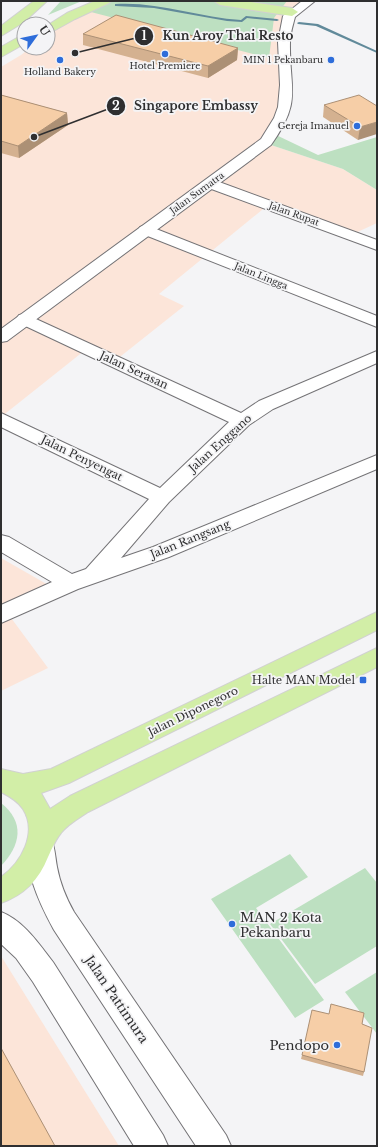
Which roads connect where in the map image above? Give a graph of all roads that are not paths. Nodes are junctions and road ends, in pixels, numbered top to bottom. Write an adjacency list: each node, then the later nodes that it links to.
1 (54, 1): 6 (main road)
2 (90, 1): 9 (main road)
3 (105, 1): 10 (main road)
4 (220, 1): 7 (main road)
5 (309, 1): 7 (street)
6 (43, 6): 8 (main road); 11 (main road)
7 (292, 12): 18 (street, Jalan Sumatra)
8 (35, 16)
9 (54, 16)
10 (56, 25)
11 (1, 32)
12 (16, 33): 13 (main road)
13 (1, 43)
14 (16, 43): 16 (main road)
15 (16, 51): 17 (main road)
16 (1, 53)
17 (1, 61)
18 (211, 184): 19 (street, Jalan Sumatra); 20 (street, Jalan Rupat)
19 (146, 230): 21 (street, Jalan Sumatra); 22 (street, Jalan Lingga)
20 (377, 245)
21 (25, 319): 23 (street, Jalan Sumatra); 26 (street, Jalan Serasan)
22 (377, 322)
23 (1, 337)
24 (377, 356): 26 (street, Jalan Enggano)
25 (1, 419): 28 (street, Jalan Penyengat)
26 (242, 421): 28 (street, Jalan Enggano)
27 (377, 461): 30 (street, Jalan Rangsang)
28 (162, 497): 30 (street, Jalan Enggano)
29 (1, 542): 31 (street)
30 (95, 573): 31 (street, Jalan Rangsang)
31 (70, 583): 32 (street, Jalan Rangsang)
32 (1, 614)
33 (377, 620): 35 (main road, Jalan Diponegoro)
34 (377, 657): 36 (main road)
35 (2, 780): 36 (main road)
36 (41, 844): 37 (main road); 40 (street, Jalan Pattimura)
37 (1, 891)
38 (1, 925): 39 (street)
39 (152, 1146)
40 (215, 1146)

